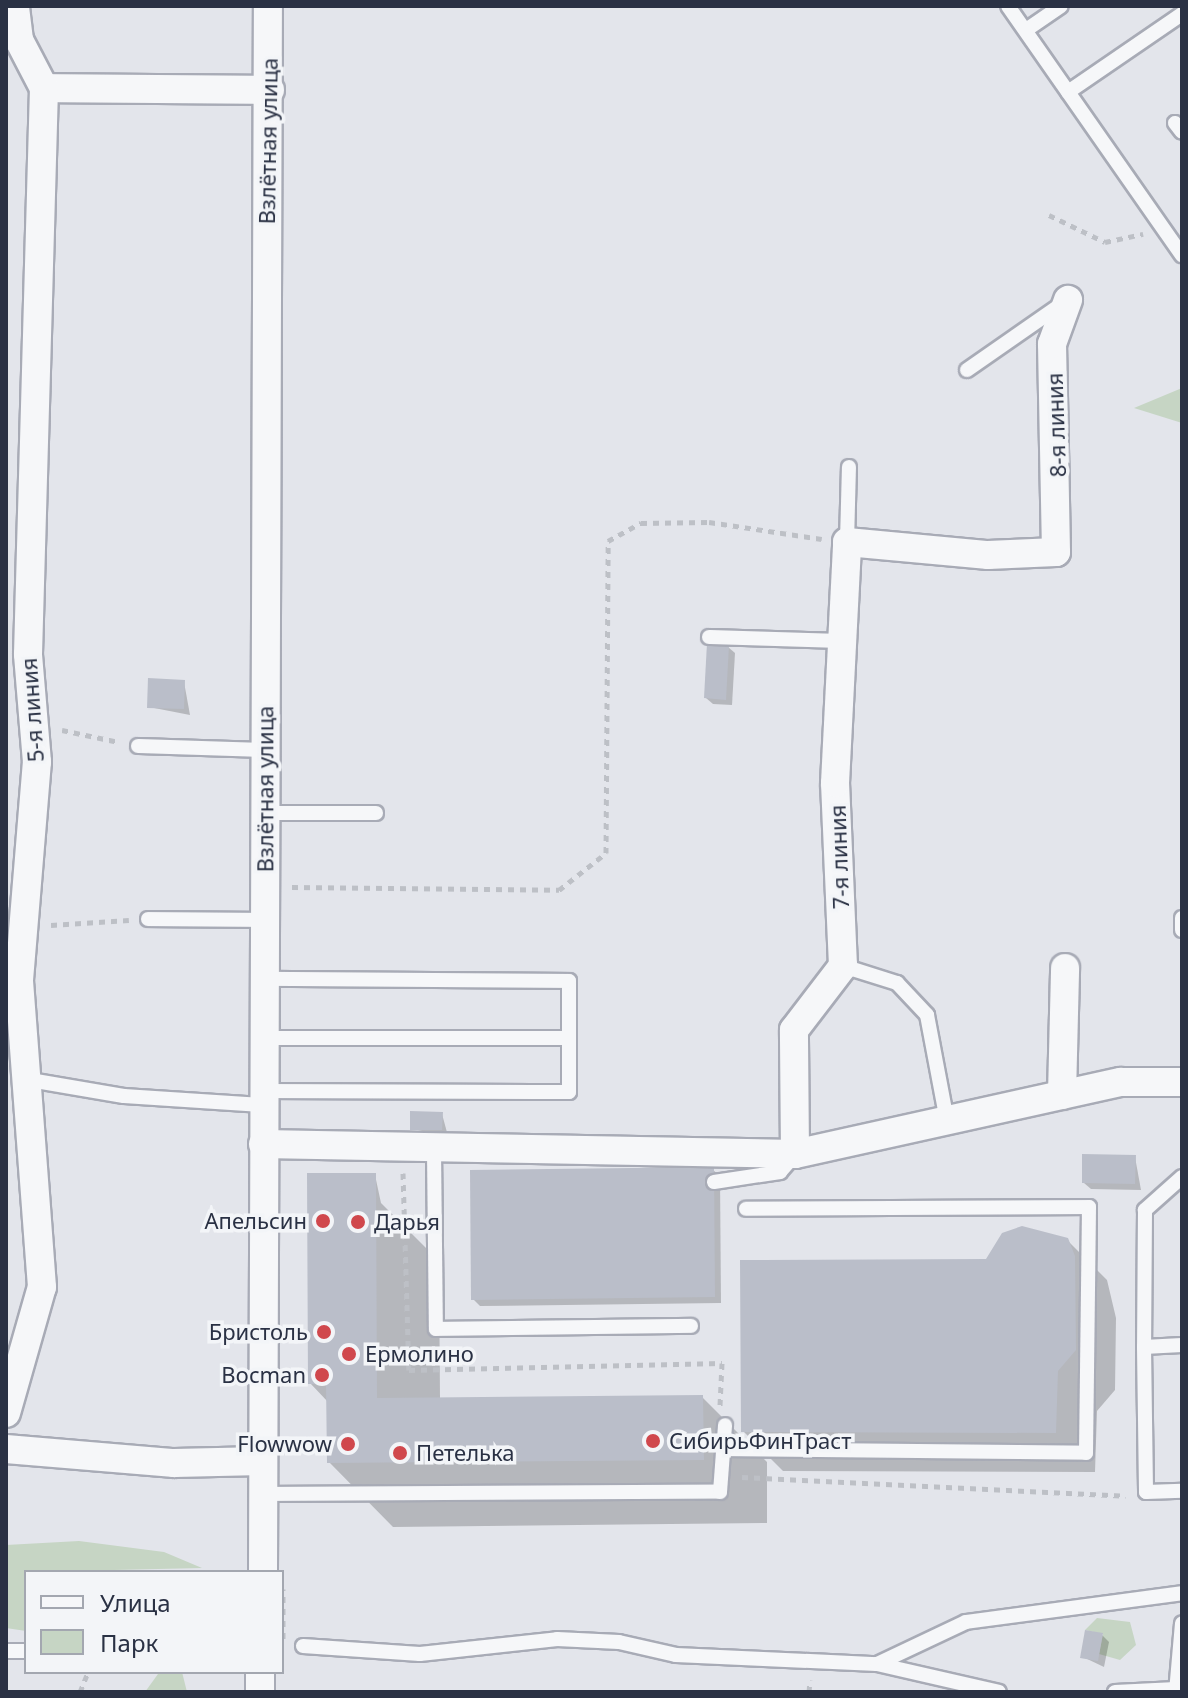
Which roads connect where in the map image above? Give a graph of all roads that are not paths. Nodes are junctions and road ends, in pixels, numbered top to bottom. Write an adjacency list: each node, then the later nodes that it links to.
1 (15, 6): 7 (street, 5-я линия)
2 (268, 6): 9 (street, Взлётная улица)
3 (1008, 6): 6 (lane)
4 (1061, 6): 6 (lane)
5 (1182, 14): 10 (lane)
6 (1026, 30): 10 (lane)
7 (12, 40): 8 (street, 5-я линия)
8 (44, 88): 9 (street); 29 (street, 5-я линия)
9 (270, 90): 19 (street, Взлётная улица)
10 (1068, 92): 11 (lane)
11 (1182, 255)
12 (1068, 300): 13 (lane); 15 (street, 8-я линия)
13 (967, 370)
14 (849, 467): 15 (lane)
15 (847, 542): 17 (street, 7-я линия)
16 (709, 637): 17 (lane)
17 (842, 641): 26 (street, 7-я линия)
18 (138, 746): 19 (lane)
19 (265, 750): 20 (street, Взлётная улица)
20 (265, 813): 21 (lane); 24 (street, Взлётная улица)
21 (376, 813)
22 (1182, 918): 25 (lane)
23 (148, 919): 24 (lane)
24 (265, 920): 28 (street, Взлётная улица)
25 (1182, 930)
26 (843, 966): 36 (lane); 39 (street)
27 (1065, 968): 34 (street)
28 (264, 979): 30 (street, Взлётная улица); 31 (lane)
29 (13, 1026): 32 (street, 5-я линия)
30 (263, 1038): 31 (lane); 35 (street, Взлётная улица)
31 (568, 1038): 35 (lane)
32 (30, 1080): 35 (lane); 46 (street, 5-я линия)
33 (1182, 1082): 34 (street)
34 (1062, 1095): 36 (street)
35 (262, 1098): 37 (street, Взлётная улица)
36 (947, 1121): 39 (street)
37 (263, 1144): 38 (street); 50 (street, Взлётная улица)
38 (434, 1150): 39 (street); 43 (lane)
39 (795, 1154): 41 (lane)
40 (1182, 1177): 45 (lane)
41 (714, 1182)
42 (746, 1209): 49 (lane)
43 (691, 1326)
44 (1182, 1345): 45 (lane)
45 (1144, 1347): 51 (lane)
46 (6, 1413)
47 (718, 1422): 49 (lane)
48 (6, 1449): 50 (street)
49 (724, 1449): 52 (lane)
50 (262, 1461): 52 (street, Взлётная улица)
51 (1182, 1491)
52 (264, 1494): 53 (street, Взлётная улица)
53 (263, 1570)
54 (1182, 1593): 57 (lane)
55 (1182, 1623): 58 (lane)
56 (303, 1646): 57 (lane)
57 (877, 1664): 59 (lane)
58 (1176, 1691): 60 (lane)
59 (999, 1692)
60 (1115, 1692)

